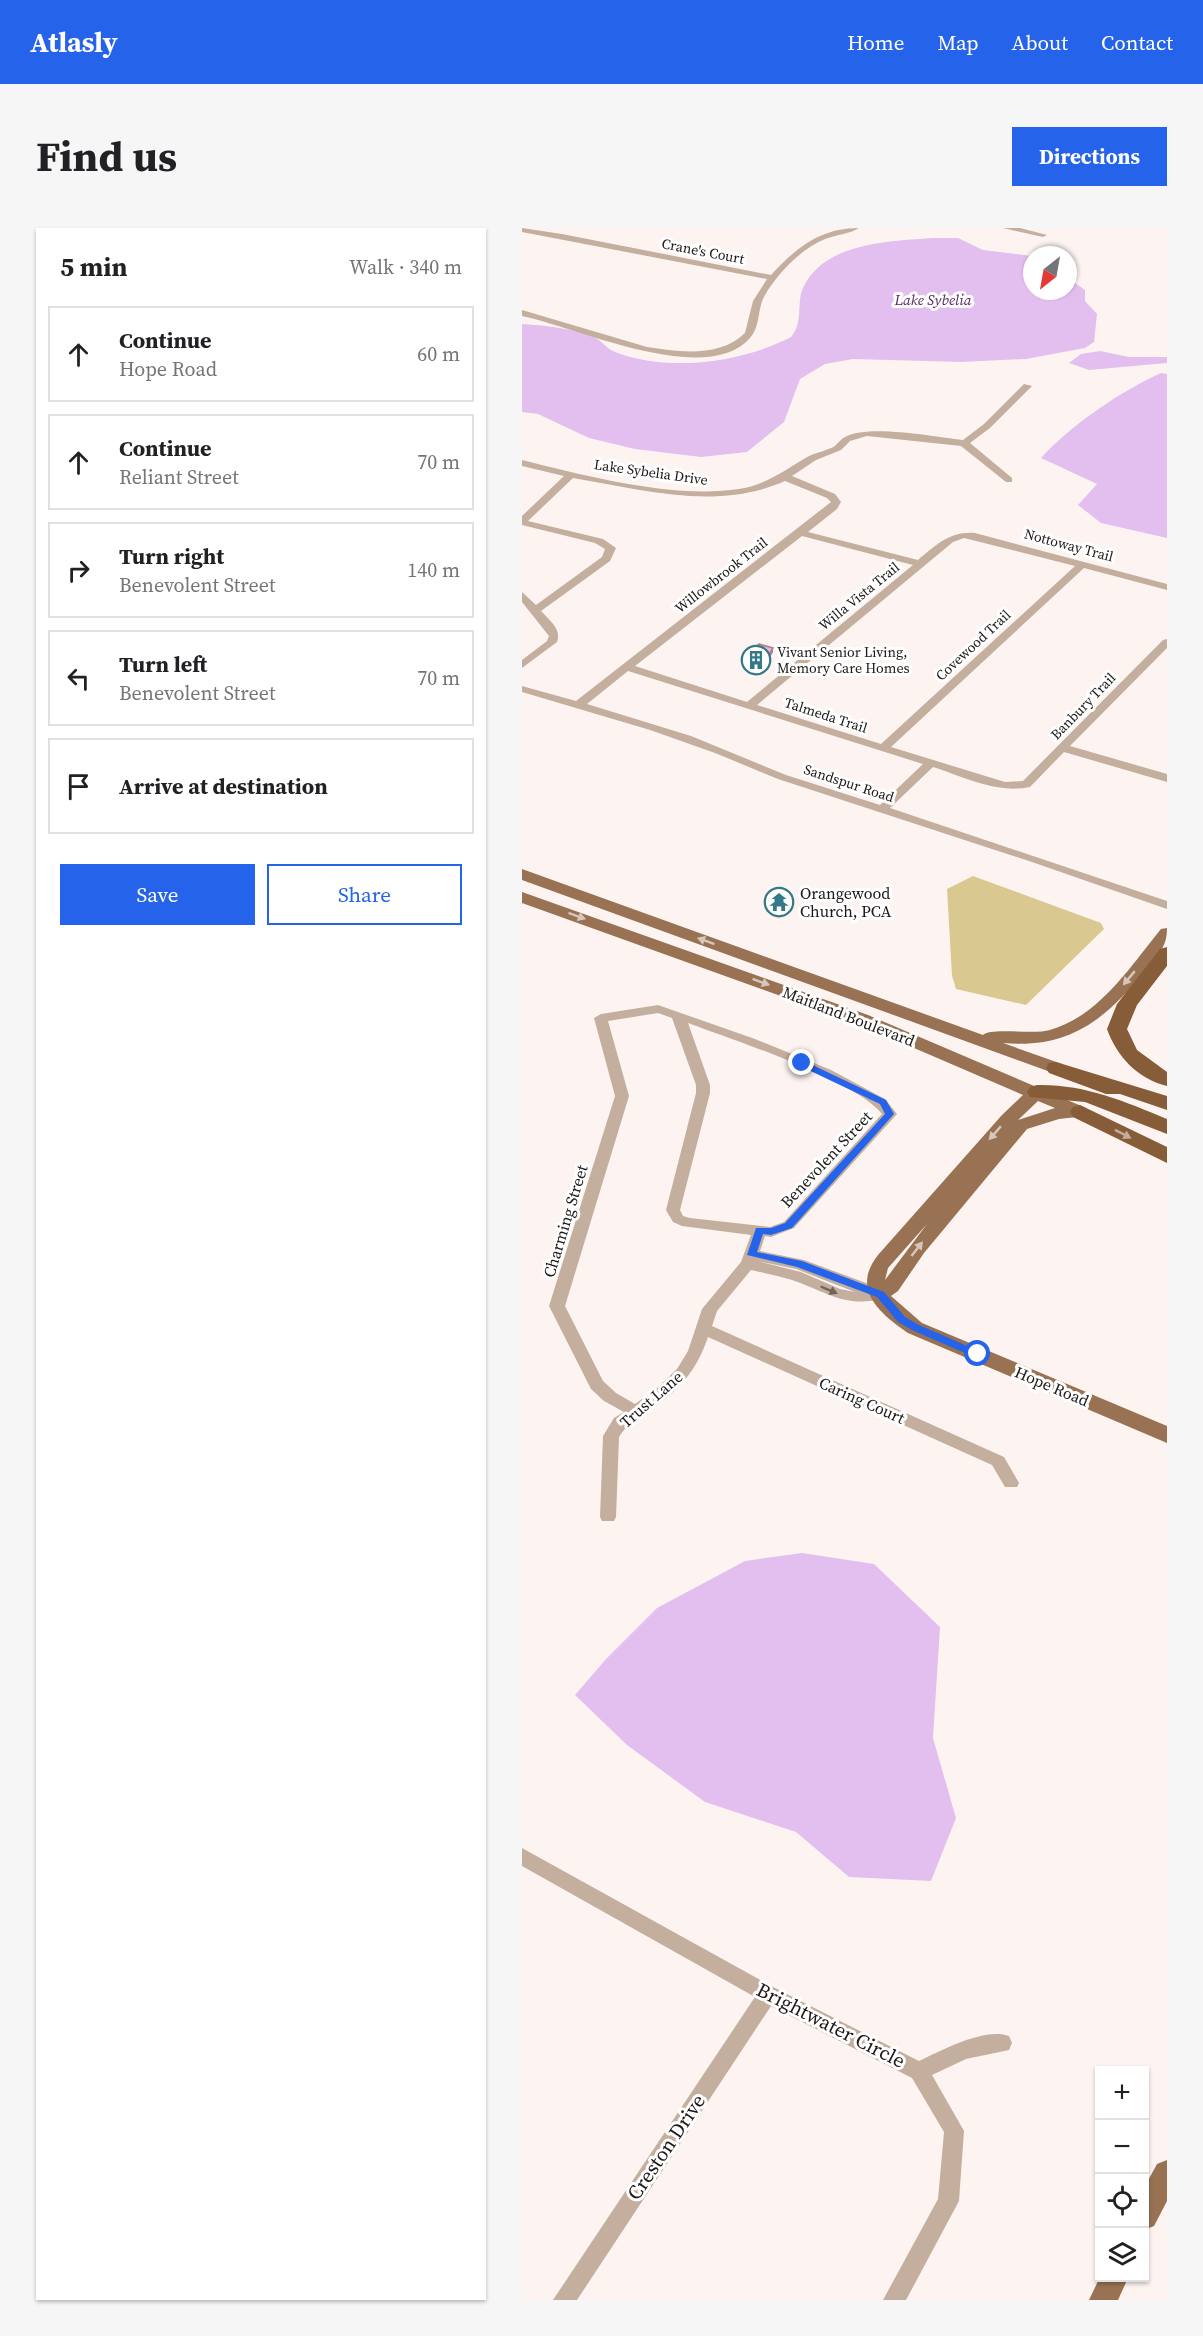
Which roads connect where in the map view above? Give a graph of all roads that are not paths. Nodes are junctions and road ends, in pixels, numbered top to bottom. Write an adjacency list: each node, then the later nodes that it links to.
1 (855, 228): 5 (street)
2 (1007, 228): 6 (street)
3 (522, 230): 7 (street, Crane's Court)
4 (817, 230): 5 (street)
5 (826, 234): 7 (street)
6 (1043, 235)
7 (772, 278): 8 (street)
8 (522, 313)
9 (1027, 386): 10 (street)
10 (964, 443): 13 (street, Lake Sybelia Drive); 14 (street)
11 (522, 463): 12 (street, Lake Sybelia Drive)
12 (571, 475): 13 (street, Lake Sybelia Drive); 15 (street)
13 (785, 477): 16 (street, Willowbrook Trail)
14 (1009, 480)
15 (522, 521): 22 (street)
16 (801, 533): 18 (street); 25 (street, Willowbrook Trail)
17 (963, 535): 18 (street, Willa Vista Trail); 19 (street, Nottoway Trail)
18 (921, 564): 28 (street, Willa Vista Trail)
19 (1083, 564): 20 (street, Nottoway Trail); 29 (street, Covewood Trail)
20 (1167, 587)
21 (522, 595): 22 (street)
22 (534, 610): 24 (street)
23 (1167, 642): 30 (street, Banbury Trail)
24 (522, 665)
25 (626, 667): 27 (street, Willowbrook Trail); 28 (street, Talmeda Trail)
26 (522, 689): 27 (street)
27 (578, 705): 34 (street)
28 (749, 706): 29 (street, Talmeda Trail)
29 (883, 748): 31 (street, Talmeda Trail)
30 (1063, 748): 32 (street); 33 (street, Banbury Trail)
31 (930, 764): 33 (street, Talmeda Trail); 34 (street)
32 (1167, 778)
33 (1018, 787)
34 (885, 806): 36 (street); 38 (street, Sandspur Road)
35 (522, 874): 41 (main road, Maitland Boulevard, one-way to 35)
36 (1167, 894)
37 (522, 897): 46 (main road, Maitland Boulevard, one-way to 46)
38 (1167, 905)
39 (1167, 933): 41 (main road, one-way to 41)
40 (1167, 953): 45 (highway)
41 (860, 997): 44 (main road, Maitland Boulevard)
42 (678, 1015): 43 (street, Benevolent Street); 52 (street); 52 (street, Benevolent Street)
43 (601, 1018): 56 (street, Charming Street)
44 (1056, 1068): 47 (highway); 48 (highway, Maitland Boulevard)
45 (1167, 1080)
46 (1037, 1092): 49 (main road, Maitland Boulevard); 50 (highway); 54 (main road, one-way to 54)
47 (1167, 1103)
48 (1167, 1110)
49 (1080, 1112): 51 (highway, Maitland Boulevard, one-way to 51); 54 (main road, one-way to 49)
50 (1167, 1126)
51 (1167, 1156)
52 (760, 1230): 53 (street, Trust Lane)
53 (750, 1259): 54 (street); 55 (street, Trust Lane)
54 (878, 1294): 57 (main road, Hope Road)
55 (703, 1328): 56 (street, Trust Lane); 58 (street, Caring Court)
56 (634, 1410): 59 (street, Trust Lane)
57 (1167, 1435)
58 (1011, 1483)
59 (608, 1516)
60 (522, 1856): 61 (street, Brightwater Circle)
61 (768, 1994): 63 (street, Brightwater Circle); 67 (street, Creston Drive)
62 (1002, 2043): 63 (street)
63 (920, 2071): 68 (street, Brightwater Circle)
64 (1167, 2172): 65 (main road)
65 (1149, 2207)
66 (1112, 2282): 69 (main road)
67 (564, 2300)
68 (894, 2300)
69 (1103, 2300)

